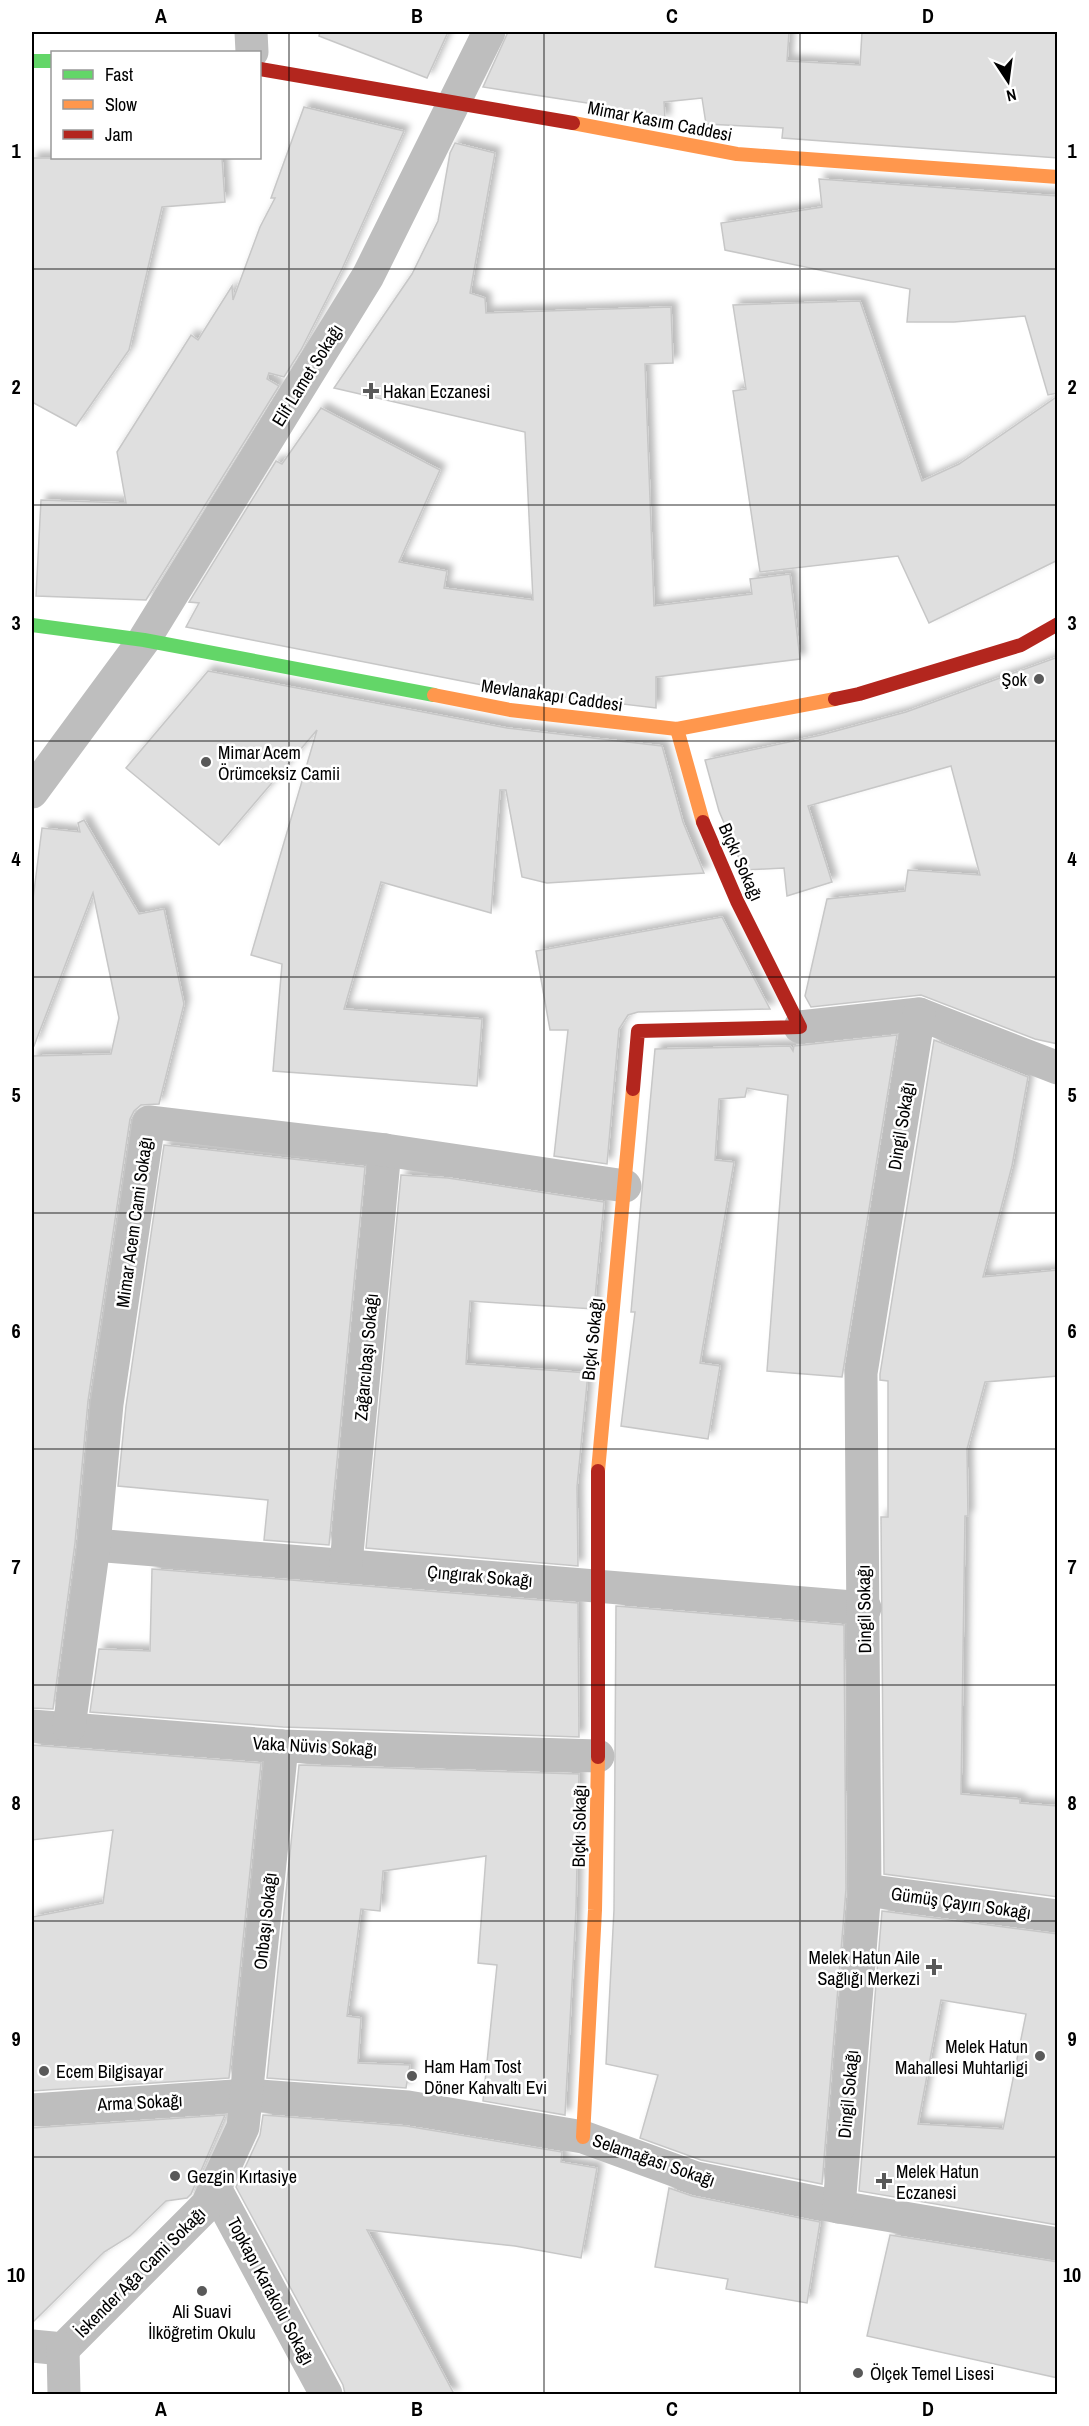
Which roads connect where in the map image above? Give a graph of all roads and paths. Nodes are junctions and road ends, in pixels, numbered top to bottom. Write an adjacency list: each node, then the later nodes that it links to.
1 (250, 32): 3 (street)
2 (489, 32): 7 (street, Elif Lamet Sokağı)
3 (252, 51)
4 (32, 61): 5 (street)
5 (51, 61)
6 (261, 69): 7 (street, Mimar Kasım Caddesi)
7 (454, 101): 8 (street, Mimar Kasım Caddesi); 11 (street, Elif Lamet Sokağı)
8 (1058, 177)
9 (1058, 624): 12 (street, Mevlanakapı Caddesi)
10 (32, 625): 11 (street, Mevlanakapı Caddesi)
11 (144, 640): 12 (street, Mevlanakapı Caddesi); 13 (street, Elif Lamet Sokağı)
12 (677, 729): 15 (street, Bıçkı Sokağı)
13 (32, 792)
14 (919, 1014): 15 (street); 16 (street); 22 (street, Dingil Sokağı)
15 (800, 1027): 18 (street, Bıçkı Sokağı)
16 (1058, 1068)
17 (386, 1150): 18 (street, Mimar Acem Cami Sokağı); 19 (street, Mimar Acem Cami Sokağı); 20 (street, Zağarcıbaşı Sokağı)
18 (625, 1186): 21 (street, Bıçkı Sokağı)
19 (94, 1545): 20 (street, Çıngırak Sokağı); 24 (street, Mimar Acem Cami Sokağı)
20 (346, 1564): 21 (street, Çıngırak Sokağı)
21 (596, 1587): 22 (street, Çıngırak Sokağı); 26 (street, Bıçkı Sokağı)
22 (865, 1608): 27 (street, Dingil Sokağı)
23 (32, 1726): 24 (street, Vaka Nüvis Sokağı)
24 (69, 1727): 25 (street, Vaka Nüvis Sokağı)
25 (282, 1746): 26 (street, Vaka Nüvis Sokağı); 29 (street, Onbaşı Sokağı)
26 (598, 1756): 31 (street, Bıçkı Sokağı)
27 (865, 1890): 28 (street, Gümüş Çayırı Sokağı); 33 (street, Dingil Sokağı)
28 (1058, 1916)
29 (248, 2095): 30 (street, Arma Sokağı); 31 (street, Selamağası Sokağı); 32 (street, İskender Ağa Cami Sokağı)
30 (32, 2110)
31 (583, 2136): 33 (street, Selamağası Sokağı)
32 (215, 2188): 36 (street, İskender Ağa Cami Sokağı); 38 (street, Topkapı Karakolu Sokağı)
33 (839, 2207): 34 (street, Selamağası Sokağı)
34 (1058, 2244)
35 (32, 2346): 36 (street, İskender Ağa Cami Sokağı)
36 (63, 2349): 37 (street)
37 (64, 2394)
38 (326, 2394)

